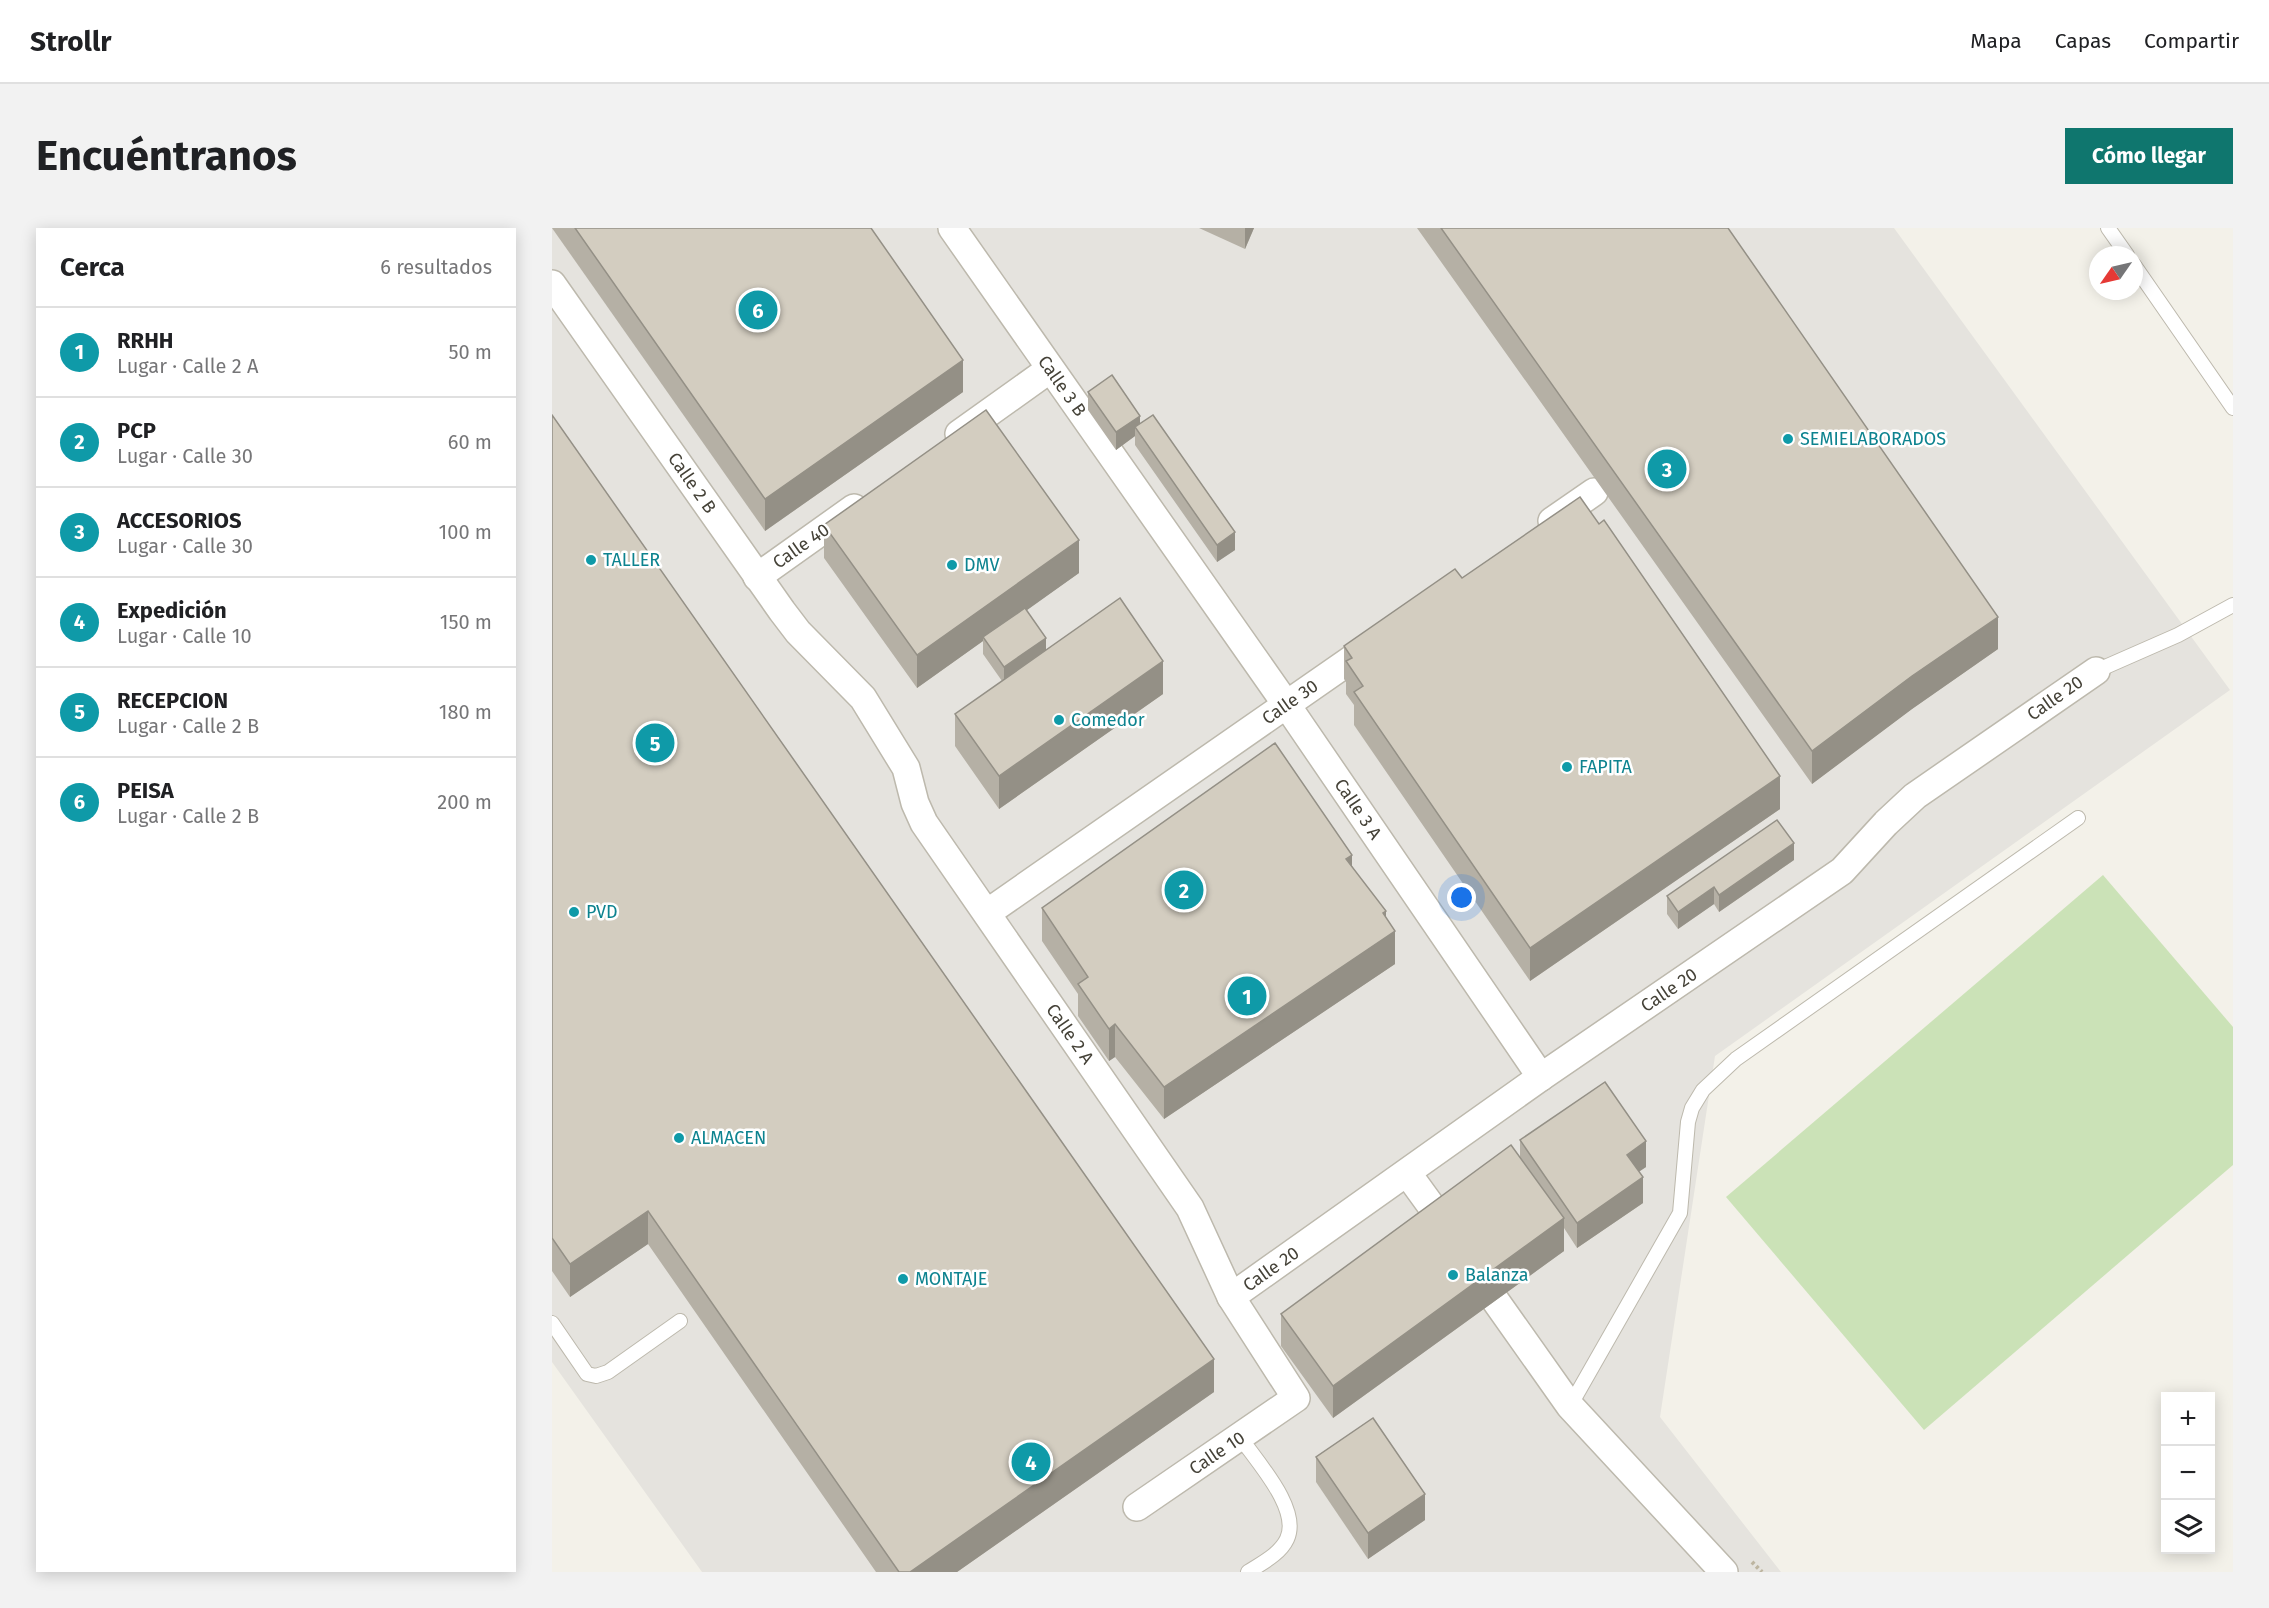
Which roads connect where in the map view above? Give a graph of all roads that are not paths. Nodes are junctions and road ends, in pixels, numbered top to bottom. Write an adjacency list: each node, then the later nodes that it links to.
1 (952, 228): 6 (street, Calle 3 B)
2 (2108, 228): 3 (lane)
3 (2121, 246)
4 (2143, 278): 7 (lane)
5 (552, 284): 13 (street, Calle 2 B)
6 (1050, 369): 8 (street); 12 (street, Calle 3 B)
7 (2233, 408)
8 (943, 445)
9 (1594, 492): 11 (street)
10 (874, 494): 13 (street, Calle 40)
11 (1527, 538)
12 (1173, 542): 18 (street, Calle 3 A)
13 (758, 577): 17 (street, Calle 2 B)
14 (2233, 605): 16 (lane)
15 (1392, 631): 18 (street, Calle 30)
16 (2096, 671): 21 (street, Calle 20)
17 (842, 674): 20 (street, Calle 2 A)
18 (1286, 704): 20 (street, Calle 30); 21 (street, Calle 3 A)
19 (2078, 818): 29 (lane)
20 (987, 913): 24 (street, Calle 2 A)
21 (1541, 1077): 22 (street, Calle 20)
22 (1408, 1174): 23 (street); 24 (street, Calle 20)
23 (1445, 1225)
24 (1231, 1297): 28 (street, Calle 2 A)
25 (1495, 1300): 29 (street)
26 (680, 1321): 27 (lane)
27 (552, 1323)
28 (1296, 1398): 30 (street, Calle 10)
29 (1570, 1406): 33 (street)
30 (1240, 1437): 31 (street, Calle 10); 32 (lane)
31 (1137, 1507)
32 (1248, 1572)
33 (1724, 1572)

